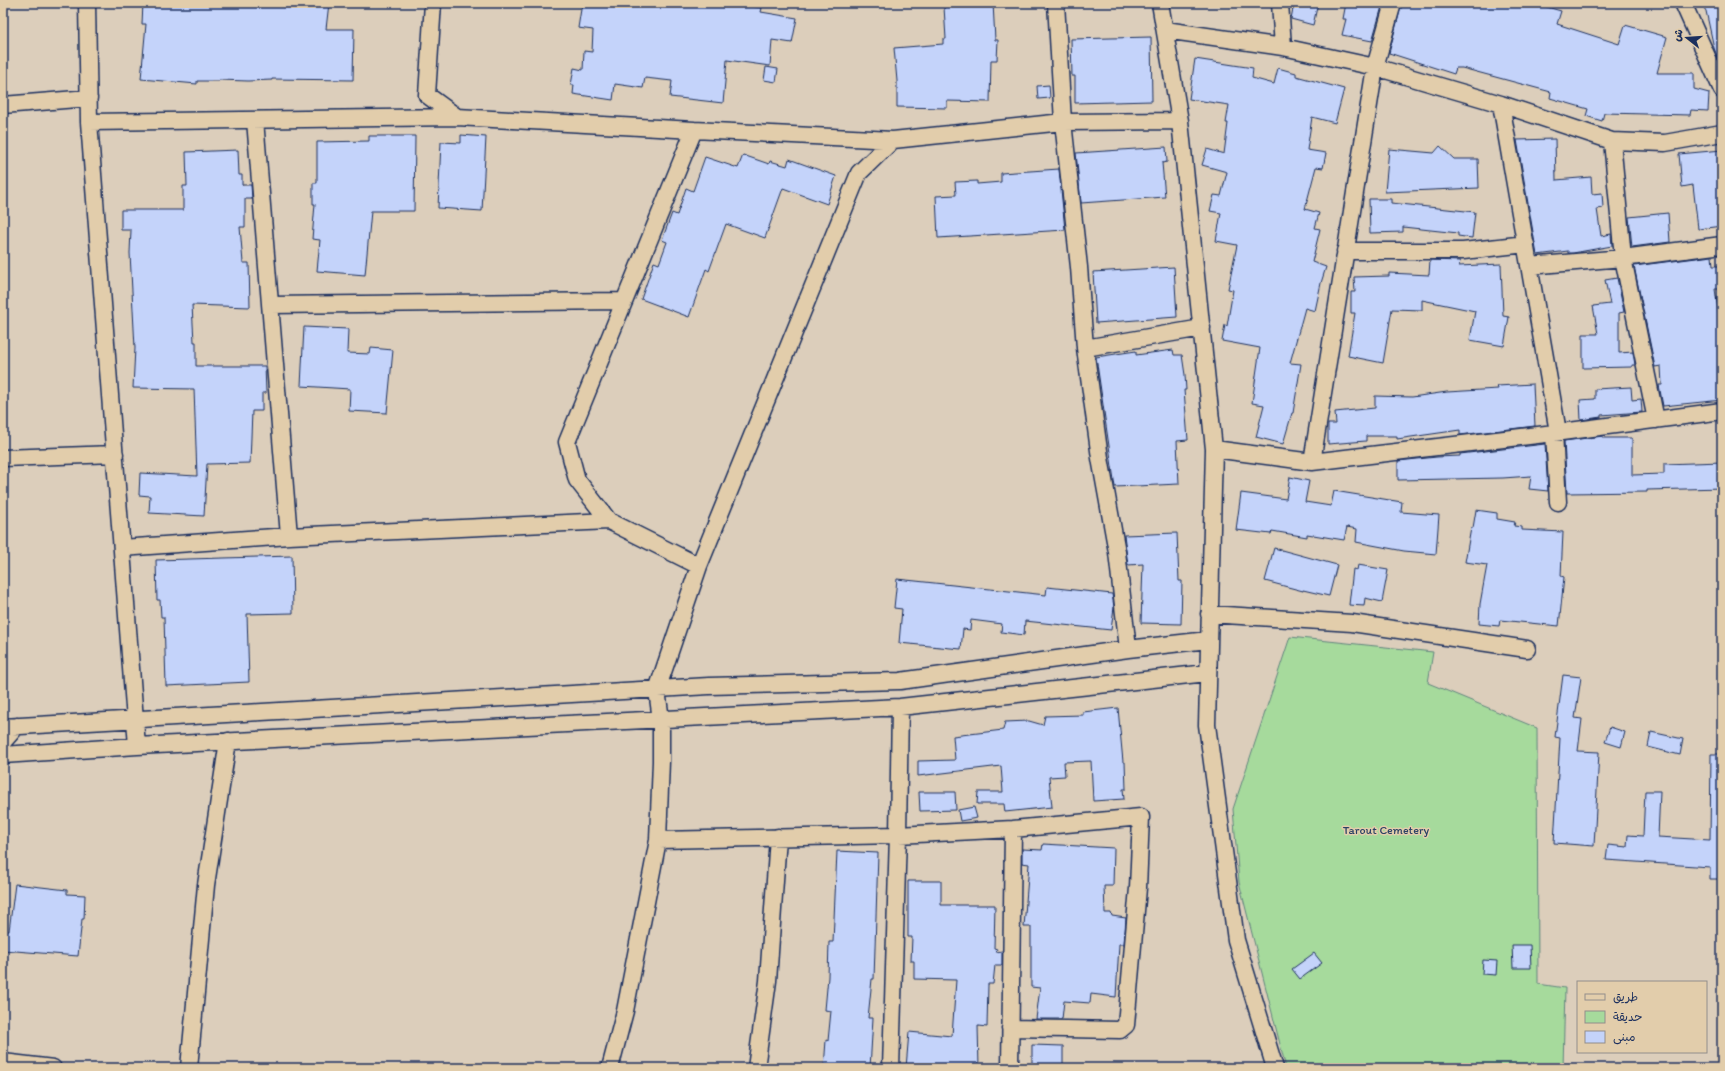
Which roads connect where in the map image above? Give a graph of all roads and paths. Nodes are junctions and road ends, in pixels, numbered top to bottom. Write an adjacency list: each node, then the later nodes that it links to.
1 (87, 3): 12 (street)
2 (433, 3): 15 (street)
3 (1056, 3): 18 (street)
4 (1160, 3): 8 (street)
5 (1280, 3): 9 (street)
6 (1393, 3): 10 (street)
7 (1683, 3): 11 (street)
8 (1165, 30): 9 (street); 19 (street)
9 (1283, 47): 10 (street)
10 (1375, 66): 13 (street); 26 (street)
11 (1722, 90)
12 (89, 98): 14 (street); 17 (street)
13 (1501, 104): 23 (street); 24 (street)
14 (3, 105)
15 (457, 117): 16 (street); 20 (street)
16 (255, 120): 17 (street); 30 (street)
17 (89, 122): 37 (street)
18 (1063, 122): 19 (street); 22 (street); 32 (street)
19 (1180, 122): 31 (street)
20 (694, 130): 22 (street); 29 (street)
21 (1722, 133): 23 (street)
22 (893, 140): 44 (street)
23 (1612, 141): 27 (street)
24 (1526, 244): 26 (street); 28 (street)
25 (1722, 245): 27 (street)
26 (1345, 251): 39 (street)
27 (1623, 258): 28 (street); 34 (street)
28 (1529, 266): 35 (street)
29 (624, 301): 30 (street); 41 (street)
30 (270, 305): 42 (street)
31 (1202, 328): 32 (street); 36 (street)
32 (1085, 348): 47 (street)
33 (1722, 411): 34 (street)
34 (1656, 420): 35 (street)
35 (1556, 433): 39 (street); 40 (street)
36 (1214, 449): 39 (street); 45 (street)
37 (115, 454): 38 (street); 43 (street)
38 (3, 458)
39 (1312, 462)
40 (1558, 502)
41 (609, 521): 42 (street); 44 (street)
42 (289, 536): 43 (street)
43 (122, 548): 52 (street)
44 (699, 566): 50 (street)
45 (1209, 614): 46 (street); 48 (street)
46 (1208, 640): 47 (street); 49 (street)
47 (1128, 649): 50 (street)
48 (1527, 649)
49 (1207, 673): 51 (street); 71 (street)
50 (657, 690): 52 (street); 53 (street)
51 (900, 707): 53 (street); 60 (street)
52 (136, 720): 54 (street); 57 (street)
53 (661, 720): 55 (street); 62 (street)
54 (10, 726): 56 (street)
55 (228, 741): 57 (street); 66 (street)
56 (3, 742)
57 (137, 746): 58 (street)
58 (3, 755)
59 (1014, 829): 60 (street); 63 (street); 63 (street)
60 (898, 835): 61 (street); 69 (street)
61 (778, 838): 62 (street); 68 (street)
62 (658, 840): 67 (street)
63 (1010, 1028): 70 (street)
64 (3, 1062): 65 (street)
65 (53, 1068)
66 (189, 1068)
67 (610, 1068)
68 (756, 1068)
69 (891, 1068)
70 (1010, 1068)
71 (1275, 1068)

